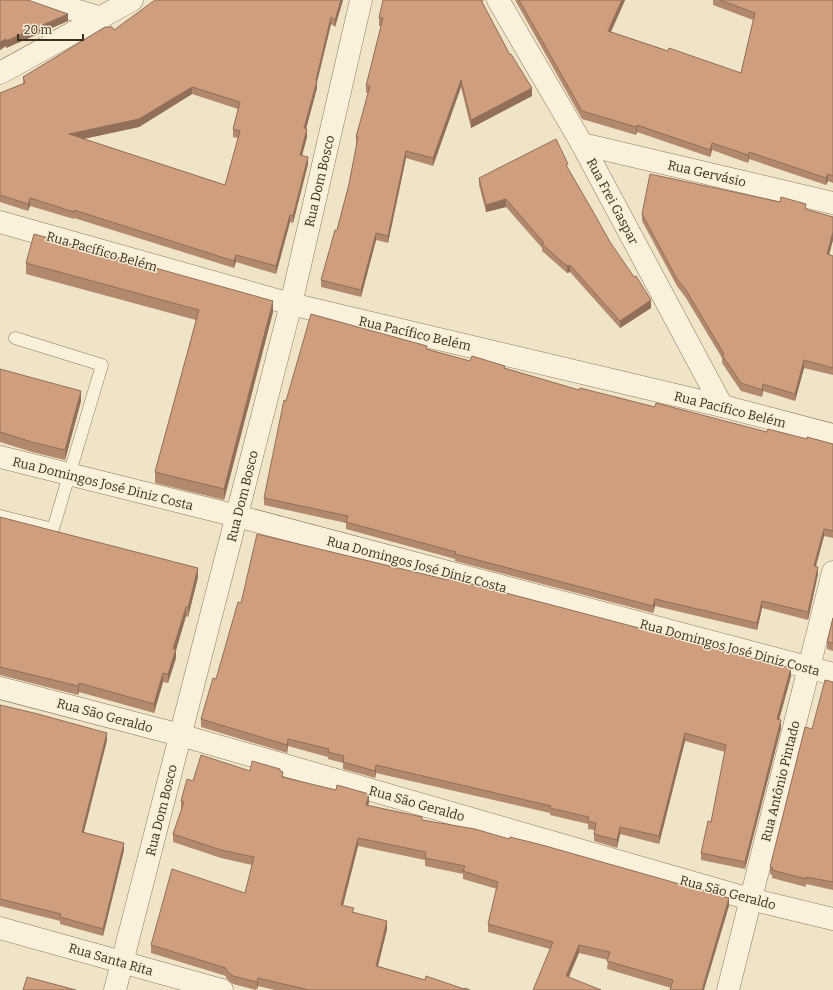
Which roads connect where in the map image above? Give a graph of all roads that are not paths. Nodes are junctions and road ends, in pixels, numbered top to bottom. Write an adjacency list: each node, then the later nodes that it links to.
1 (41, 0): 5 (street)
2 (132, 0): 5 (street)
3 (361, 0): 10 (street, Rua Dom Bosco)
4 (498, 0): 7 (street, Rua Frei Gaspar)
5 (102, 18): 6 (street)
6 (0, 73)
7 (582, 144): 8 (street, Rua Gervásio); 12 (street, Rua Frei Gaspar)
8 (833, 203)
9 (0, 222): 10 (street, Rua Pacífico Belém)
10 (291, 304): 12 (street, Rua Pacífico Belém); 17 (street, Rua Dom Bosco)
11 (15, 338): 15 (lane)
12 (722, 406): 13 (street, Rua Pacífico Belém)
13 (833, 435)
14 (0, 457): 15 (street, Rua Domingos José Diniz Costa)
15 (68, 474): 16 (lane); 17 (street, Rua Domingos José Diniz Costa)
16 (0, 516)
17 (237, 516): 19 (street, Rua Domingos José Diniz Costa); 22 (street, Rua Dom Bosco)
18 (833, 572): 19 (street, Rua Antônio Pintado)
19 (809, 668): 20 (street, Rua Domingos José Diniz Costa); 23 (street, Rua Antônio Pintado)
20 (833, 674)
21 (0, 688): 22 (street, Rua São Geraldo)
22 (180, 735): 23 (street, Rua São Geraldo); 26 (street, Rua Dom Bosco)
23 (750, 899): 24 (street, Rua São Geraldo); 29 (street, Rua Antônio Pintado)
24 (833, 919)
25 (0, 928): 26 (street, Rua Santa Rita)
26 (122, 961): 27 (street, Rua Dom Bosco); 28 (street, Rua Santa Rita)
27 (115, 990)
28 (222, 990)
29 (728, 990)

